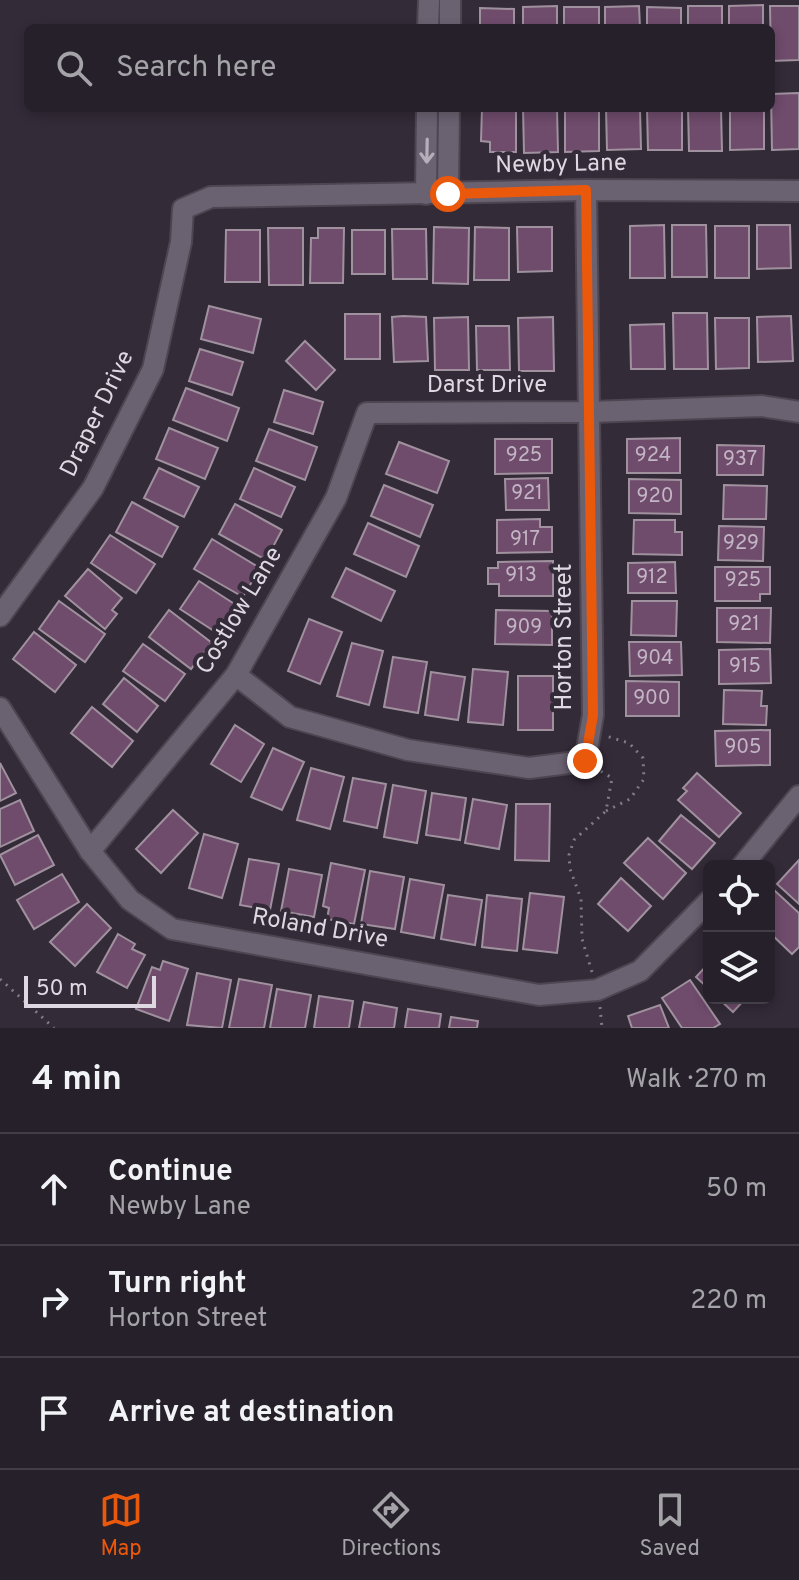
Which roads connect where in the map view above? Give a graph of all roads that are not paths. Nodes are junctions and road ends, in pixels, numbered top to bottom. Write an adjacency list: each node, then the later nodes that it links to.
1 (429, 0): 3 (street)
2 (450, 0): 4 (street)
3 (428, 24)
4 (450, 24)
5 (427, 112): 9 (street, one-way to 9)
6 (449, 112): 10 (street)
7 (586, 190): 8 (street, Newby Lane); 10 (street, Newby Lane); 12 (street, Horton Street)
8 (799, 191)
9 (426, 194): 10 (street, Newby Lane); 11 (street, Newby Lane)
10 (448, 194)
11 (183, 209): 15 (street, Draper Drive)
12 (590, 412): 13 (street, Darst Drive); 14 (street, Darst Drive); 16 (street, Horton Street)
13 (799, 412)
14 (367, 413): 16 (street, Costlow Lane)
15 (0, 616)
16 (236, 675): 19 (street, Costlow Lane)
17 (0, 708): 19 (street, Roland Drive)
18 (799, 796): 20 (street)
19 (90, 851): 21 (street, Roland Drive)
20 (747, 860)
21 (703, 907)

